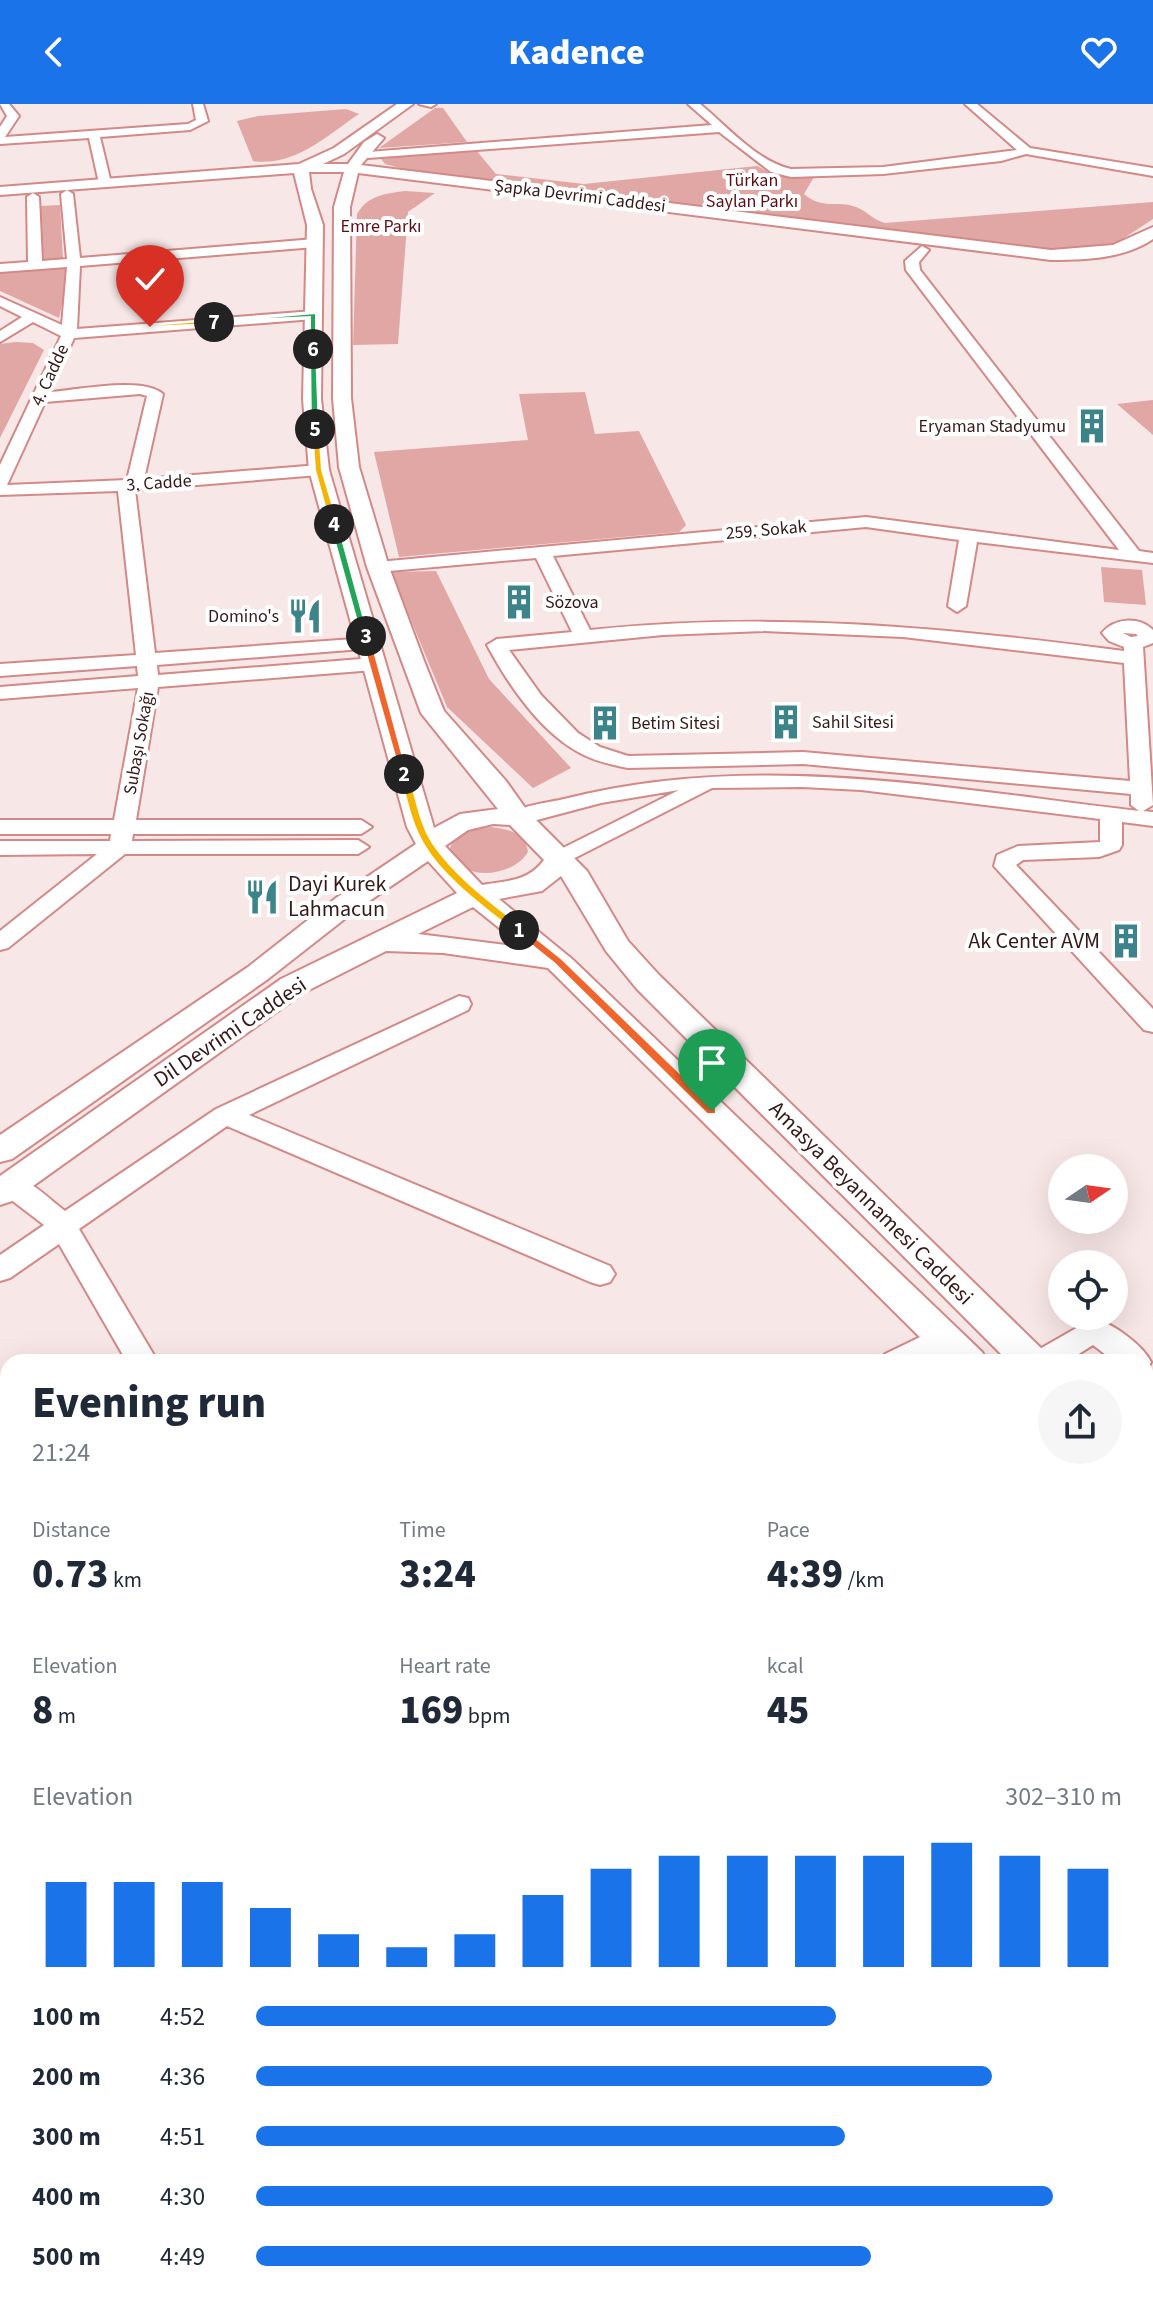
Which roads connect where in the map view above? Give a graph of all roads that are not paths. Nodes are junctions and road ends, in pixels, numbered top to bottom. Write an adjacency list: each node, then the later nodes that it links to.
1 (198, 104): 10 (street)
2 (406, 104): 17 (main road)
3 (424, 104): 4 (street); 13 (main road)
4 (431, 104)
5 (693, 104): 9 (street)
6 (970, 104): 12 (street)
7 (4, 105): 8 (street); 11 (street)
8 (20, 105)
9 (723, 128): 12 (street); 13 (street)
10 (94, 134): 11 (street); 18 (street)
11 (0, 138)
12 (1026, 151): 14 (street)
13 (366, 152): 15 (main road); 16 (main road)
14 (1153, 172)
15 (349, 173): 16 (main road, Şapka Devrimi Caddesi); 17 (main road, Şapka Devrimi Caddesi); 19 (main road, Şapka Devrimi Caddesi); 24 (main road)
16 (392, 180): 19 (main road); 25 (main road, Şapka Devrimi Caddesi)
17 (295, 182): 18 (main road, Şapka Devrimi Caddesi); 23 (main road, Şapka Devrimi Caddesi); 26 (main road)
18 (105, 183): 20 (main road, Şapka Devrimi Caddesi)
19 (416, 186): 27 (main road, Şapka Devrimi Caddesi)
20 (0, 191)
21 (363, 196): 24 (main road)
22 (0, 200): 23 (main road, Şapka Devrimi Caddesi)
23 (50, 200): 29 (street, 4. Cadde); 30 (street)
24 (342, 207): 47 (main road)
25 (1153, 232)
26 (315, 243): 29 (street); 35 (main road)
27 (922, 250): 28 (main road, Şapka Devrimi Caddesi); 45 (street)
28 (1136, 259)
29 (74, 261): 30 (street); 36 (street, 4. Cadde)
30 (35, 265): 31 (street)
31 (0, 268)
32 (0, 301): 34 (street)
33 (0, 311): 34 (street)
34 (25, 313): 36 (street); 37 (street)
35 (314, 315): 36 (street); 39 (main road)
36 (69, 334): 38 (street, 4. Cadde)
37 (0, 338)
38 (39, 398): 40 (street, 4. Cadde); 41 (street, Subaşı Sokağı)
39 (319, 470): 41 (street, 3. Cadde); 52 (main road)
40 (0, 483)
41 (130, 485): 42 (street, 3. Cadde); 53 (street, Subaşı Sokağı)
42 (0, 490)
43 (969, 535): 44 (street, 259. Sokak); 45 (street, 259. Sokak); 48 (street)
44 (542, 552): 47 (street, 259. Sokak); 50 (street)
45 (1133, 556): 46 (street, 259. Sokak)
46 (1153, 559)
47 (378, 567): 61 (main road)
48 (957, 606)
49 (618, 633): 50 (street); 51 (street); 54 (street)
50 (584, 637): 54 (street)
51 (1142, 639): 59 (street)
52 (371, 654): 53 (street); 56 (street); 66 (main road)
53 (147, 660): 55 (street); 56 (street, Subaşı Sokağı)
54 (504, 661): 59 (street)
55 (0, 670)
56 (149, 682): 57 (street); 64 (street, Subaşı Sokağı)
57 (0, 693)
58 (705, 784): 60 (street); 61 (street); 68 (street)
59 (1141, 788): 62 (street)
60 (1111, 814): 62 (street); 74 (street)
61 (518, 818): 66 (main road, Dil Devrimi Caddesi); 68 (main road, Amasya Beyannamesi Caddesi)
62 (1148, 819)
63 (0, 827): 64 (street)
64 (122, 837): 65 (street); 67 (street); 71 (street)
65 (360, 837)
66 (430, 847): 69 (main road, Amasya Beyannamesi Caddesi); 76 (main road, Dil Devrimi Caddesi)
67 (0, 848)
68 (559, 859): 69 (main road, Dil Devrimi Caddesi); 85 (main road, Amasya Beyannamesi Caddesi)
69 (475, 895): 70 (main road, Dil Devrimi Caddesi); 72 (main road, Amasya Beyannamesi Caddesi)
70 (379, 942): 72 (main road); 77 (main road, Dil Devrimi Caddesi)
71 (0, 943)
72 (558, 961): 81 (main road, Amasya Beyannamesi Caddesi)
73 (459, 1004): 75 (street)
74 (1153, 1024)
75 (225, 1115): 78 (street); 80 (street)
76 (0, 1151)
77 (6, 1189): 78 (street)
78 (62, 1224): 79 (street); 82 (street)
79 (0, 1270)
80 (600, 1274)
81 (943, 1337): 83 (street); 84 (main road, Amasya Beyannamesi Caddesi)
82 (138, 1354)
83 (911, 1354)
84 (961, 1354)
85 (1024, 1354)
86 (1055, 1354): 87 (street)
87 (1126, 1354)

